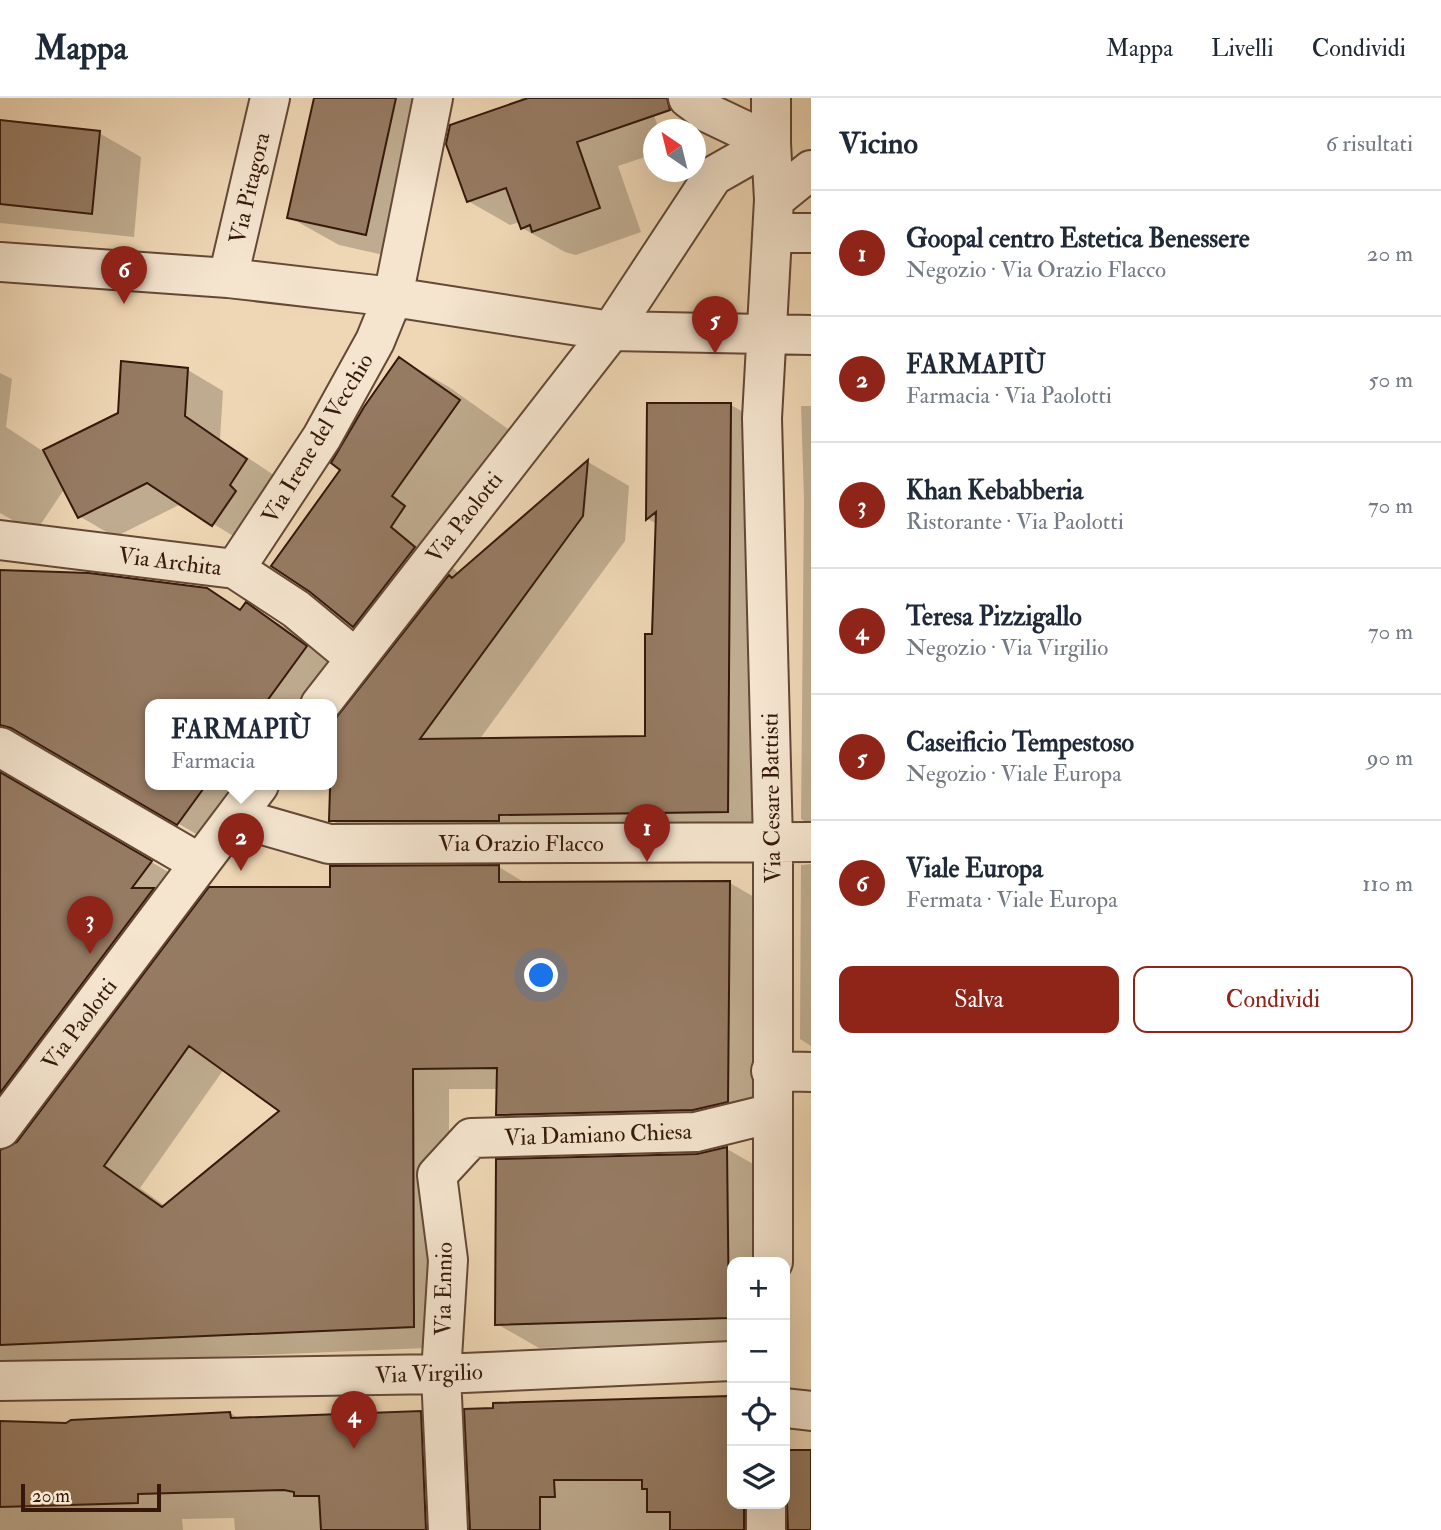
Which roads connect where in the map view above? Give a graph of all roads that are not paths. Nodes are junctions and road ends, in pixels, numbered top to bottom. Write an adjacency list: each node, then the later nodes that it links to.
1 (270, 98): 10 (street, Via Pitagora)
2 (433, 98): 11 (street, Via Irene del Vecchio)
3 (688, 98): 5 (street)
4 (771, 98): 5 (street)
5 (771, 143): 7 (street); 12 (street)
6 (811, 170): 7 (street)
7 (773, 217): 8 (street); 13 (street, Via Cesare Battisti)
8 (811, 233)
9 (0, 262): 10 (street)
10 (228, 278): 11 (street)
11 (393, 297): 12 (street); 16 (street, Via Irene del Vecchio)
12 (611, 331): 13 (street); 17 (street, Via Paolotti)
13 (766, 335): 14 (street); 22 (street, Via Cesare Battisti)
14 (811, 335)
15 (0, 540): 16 (street, Via Archita)
16 (235, 569): 17 (street, Via Archita)
17 (354, 657): 18 (street, Via Paolotti)
18 (324, 699)
19 (0, 747): 24 (street)
20 (255, 790): 21 (street, Via Paolotti)
21 (235, 817): 22 (street, Via Orazio Flacco); 24 (street, Via Paolotti)
22 (773, 842): 23 (street, Via Orazio Flacco); 25 (street, Via Cesare Battisti)
23 (811, 842)
24 (199, 863): 28 (street, Via Paolotti)
25 (771, 1071): 26 (street); 27 (street, Via Cesare Battisti)
26 (811, 1072)
27 (773, 1113): 29 (street, Via Damiano Chiesa); 30 (street, Via Cesare Battisti)
28 (0, 1129)
29 (437, 1175): 32 (street, Via Ennio)
30 (773, 1257)
31 (727, 1361): 32 (street, Via Virgilio)
32 (441, 1374): 33 (street, Via Virgilio); 37 (street, Via Ennio)
33 (0, 1381)
34 (790, 1409): 35 (street)
35 (811, 1411)
36 (766, 1509): 38 (street)
37 (448, 1530)
38 (766, 1530)

